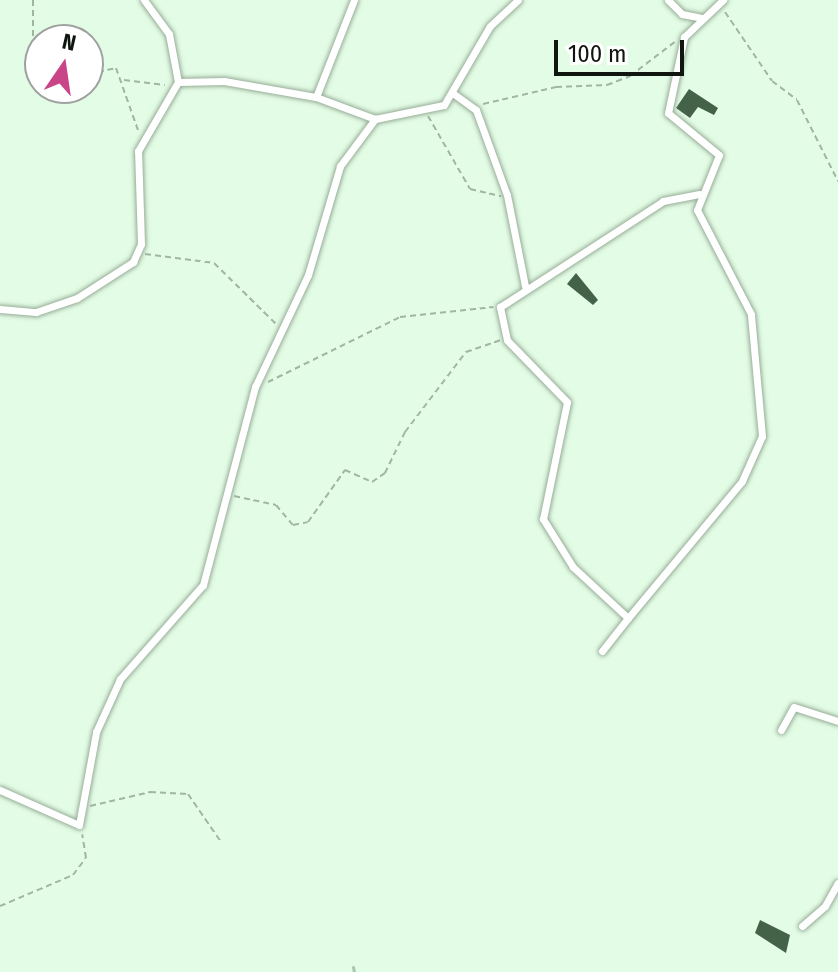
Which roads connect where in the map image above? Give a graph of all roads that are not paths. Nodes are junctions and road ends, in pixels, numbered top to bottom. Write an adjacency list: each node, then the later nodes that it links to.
1 (144, 0): 7 (street)
2 (354, 0): 9 (street)
3 (518, 0): 8 (street)
4 (668, 0): 6 (street)
5 (722, 4): 6 (street)
6 (704, 18): 11 (street)
7 (176, 84): 9 (street); 13 (street)
8 (454, 94): 10 (street); 12 (street)
9 (316, 97): 10 (street)
10 (375, 119): 18 (street)
11 (699, 194): 12 (street); 14 (street)
12 (525, 286): 14 (street)
13 (0, 309)
14 (628, 618): 15 (street)
15 (602, 651)
16 (838, 721): 17 (street)
17 (781, 730)
18 (0, 790)
19 (838, 883): 20 (street)
20 (802, 926)

